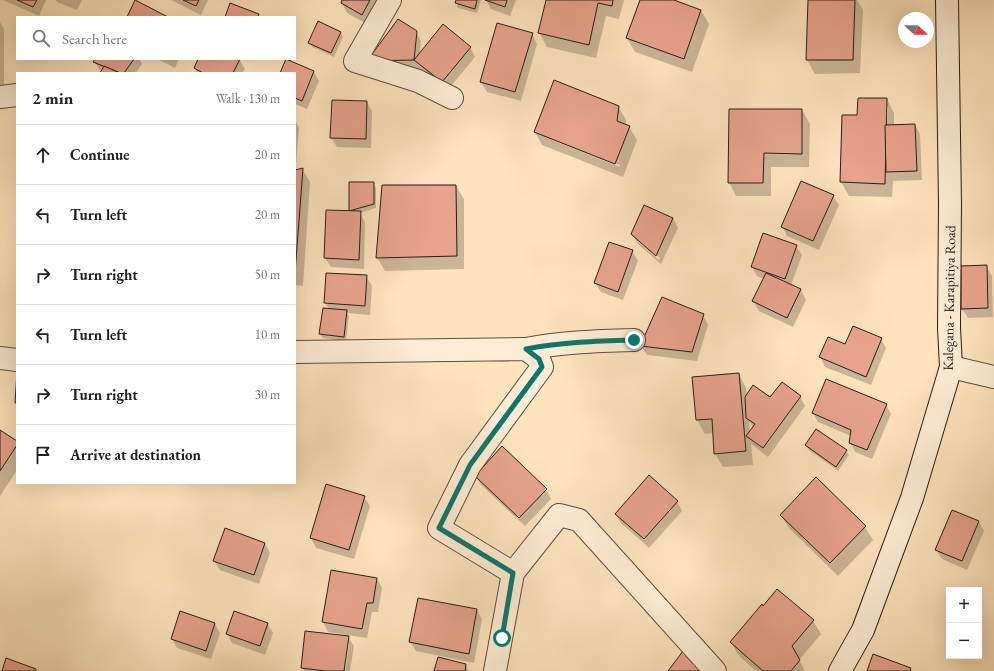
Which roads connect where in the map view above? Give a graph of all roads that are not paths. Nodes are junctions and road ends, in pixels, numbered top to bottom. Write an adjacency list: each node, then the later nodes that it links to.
1 (390, 0): 5 (street)
2 (947, 0): 11 (street, Kalegana - Karapitiya Road)
3 (16, 95): 4 (street)
4 (0, 97)
5 (452, 98)
6 (634, 340): 7 (street)
7 (526, 349): 8 (street); 13 (street)
8 (296, 352)
9 (0, 358): 10 (street)
10 (16, 360)
11 (951, 367): 12 (street); 16 (street, Kalegana - Karapitiya Road)
12 (994, 378)
13 (513, 573): 14 (street); 15 (street)
14 (495, 671)
15 (715, 671)
16 (840, 671)

